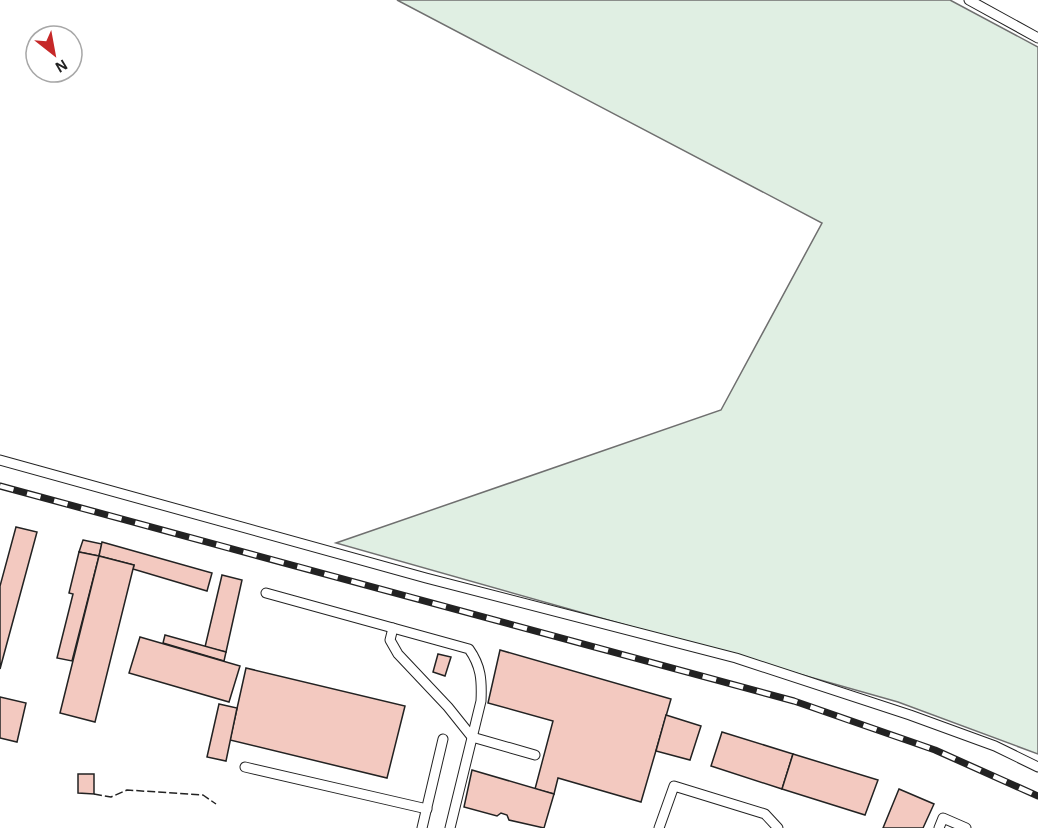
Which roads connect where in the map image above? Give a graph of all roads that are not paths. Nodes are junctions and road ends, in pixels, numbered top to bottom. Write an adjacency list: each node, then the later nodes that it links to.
1 (969, 0): 2 (lane)
2 (1038, 38)
3 (0, 460): 10 (lane)
4 (266, 592): 5 (lane)
5 (393, 628): 6 (lane); 6 (lane)
6 (472, 737): 8 (lane); 13 (lane)
7 (443, 739): 11 (lane)
8 (535, 755)
9 (245, 767): 11 (lane)
10 (1038, 767)
11 (427, 809): 12 (lane)
12 (422, 828)
13 (450, 828)
14 (659, 828): 15 (lane)
15 (778, 828)
16 (939, 828): 17 (lane)
17 (966, 828)

